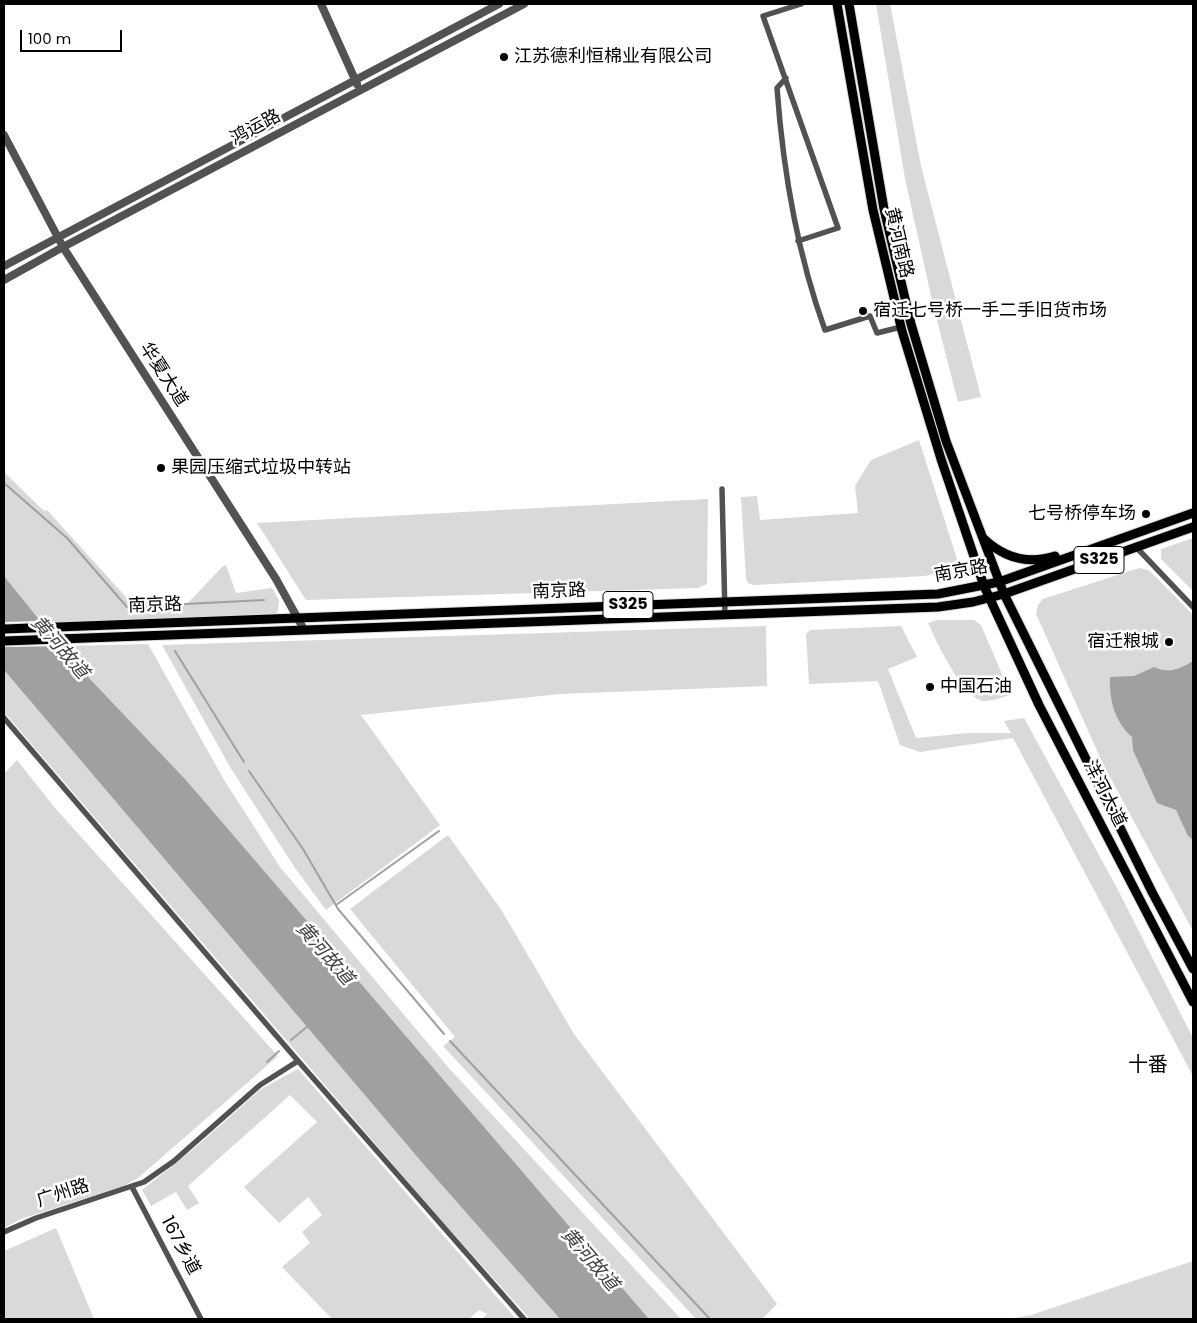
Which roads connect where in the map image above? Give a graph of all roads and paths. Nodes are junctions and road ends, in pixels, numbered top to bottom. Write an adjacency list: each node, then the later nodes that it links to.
1 (321, 4): 8 (street)
2 (499, 4): 8 (street, 鸿运路)
3 (524, 4): 9 (street, 鸿运路)
4 (801, 4): 7 (street)
5 (837, 4): 16 (main road, 黄河南路)
6 (849, 4): 21 (main road, 黄河南路)
7 (786, 78): 12 (street); 12 (street)
8 (354, 80): 9 (street); 11 (street, 鸿运路)
9 (362, 89): 13 (street, 鸿运路)
10 (4, 135): 11 (street, 华夏大道)
11 (57, 236): 13 (street, 华夏大道); 14 (street, 鸿运路)
12 (798, 241): 16 (street)
13 (63, 247): 15 (street, 鸿运路); 30 (street, 华夏大道)
14 (4, 266)
15 (4, 280)
16 (901, 326): 24 (main road, 黄河南路)
17 (722, 489): 27 (street)
18 (1193, 513): 20 (main road, 南京路 / S325)
19 (1193, 527): 22 (main road, 南京路 / S325)
20 (1146, 530): 21 (main road); 23 (main road, 南京路 / S325)
21 (981, 536): 23 (main road, 黄河南路)
22 (1136, 547): 25 (main road, 南京路 / S325); 28 (street)
23 (999, 582): 24 (main road, 南京路 / S325); 25 (main road, 黄河南路)
24 (984, 586): 26 (main road, 黄河南路); 27 (main road, 南京路 / S325)
25 (1004, 594): 26 (main road, 南京路 / S325); 35 (main road, 洋河大道)
26 (988, 598): 29 (main road, 南京路 / S325); 36 (main road, 洋河大道)
27 (724, 602): 29 (street); 30 (main road, 南京路 / S325)
28 (1193, 607)
29 (725, 614): 31 (main road, 南京路 / S325)
30 (299, 618): 31 (street, 华夏大道); 32 (main road, 南京路 / S325)
31 (303, 628): 33 (main road, 南京路 / S325)
32 (4, 629)
33 (4, 640)
34 (4, 718): 37 (street)
35 (1193, 969)
36 (1193, 1002)
37 (298, 1061): 38 (street, 广州路); 41 (street)
38 (132, 1187): 39 (street, 广州路); 40 (street, 167乡道)
39 (4, 1232)
40 (201, 1319)
41 (524, 1319)

